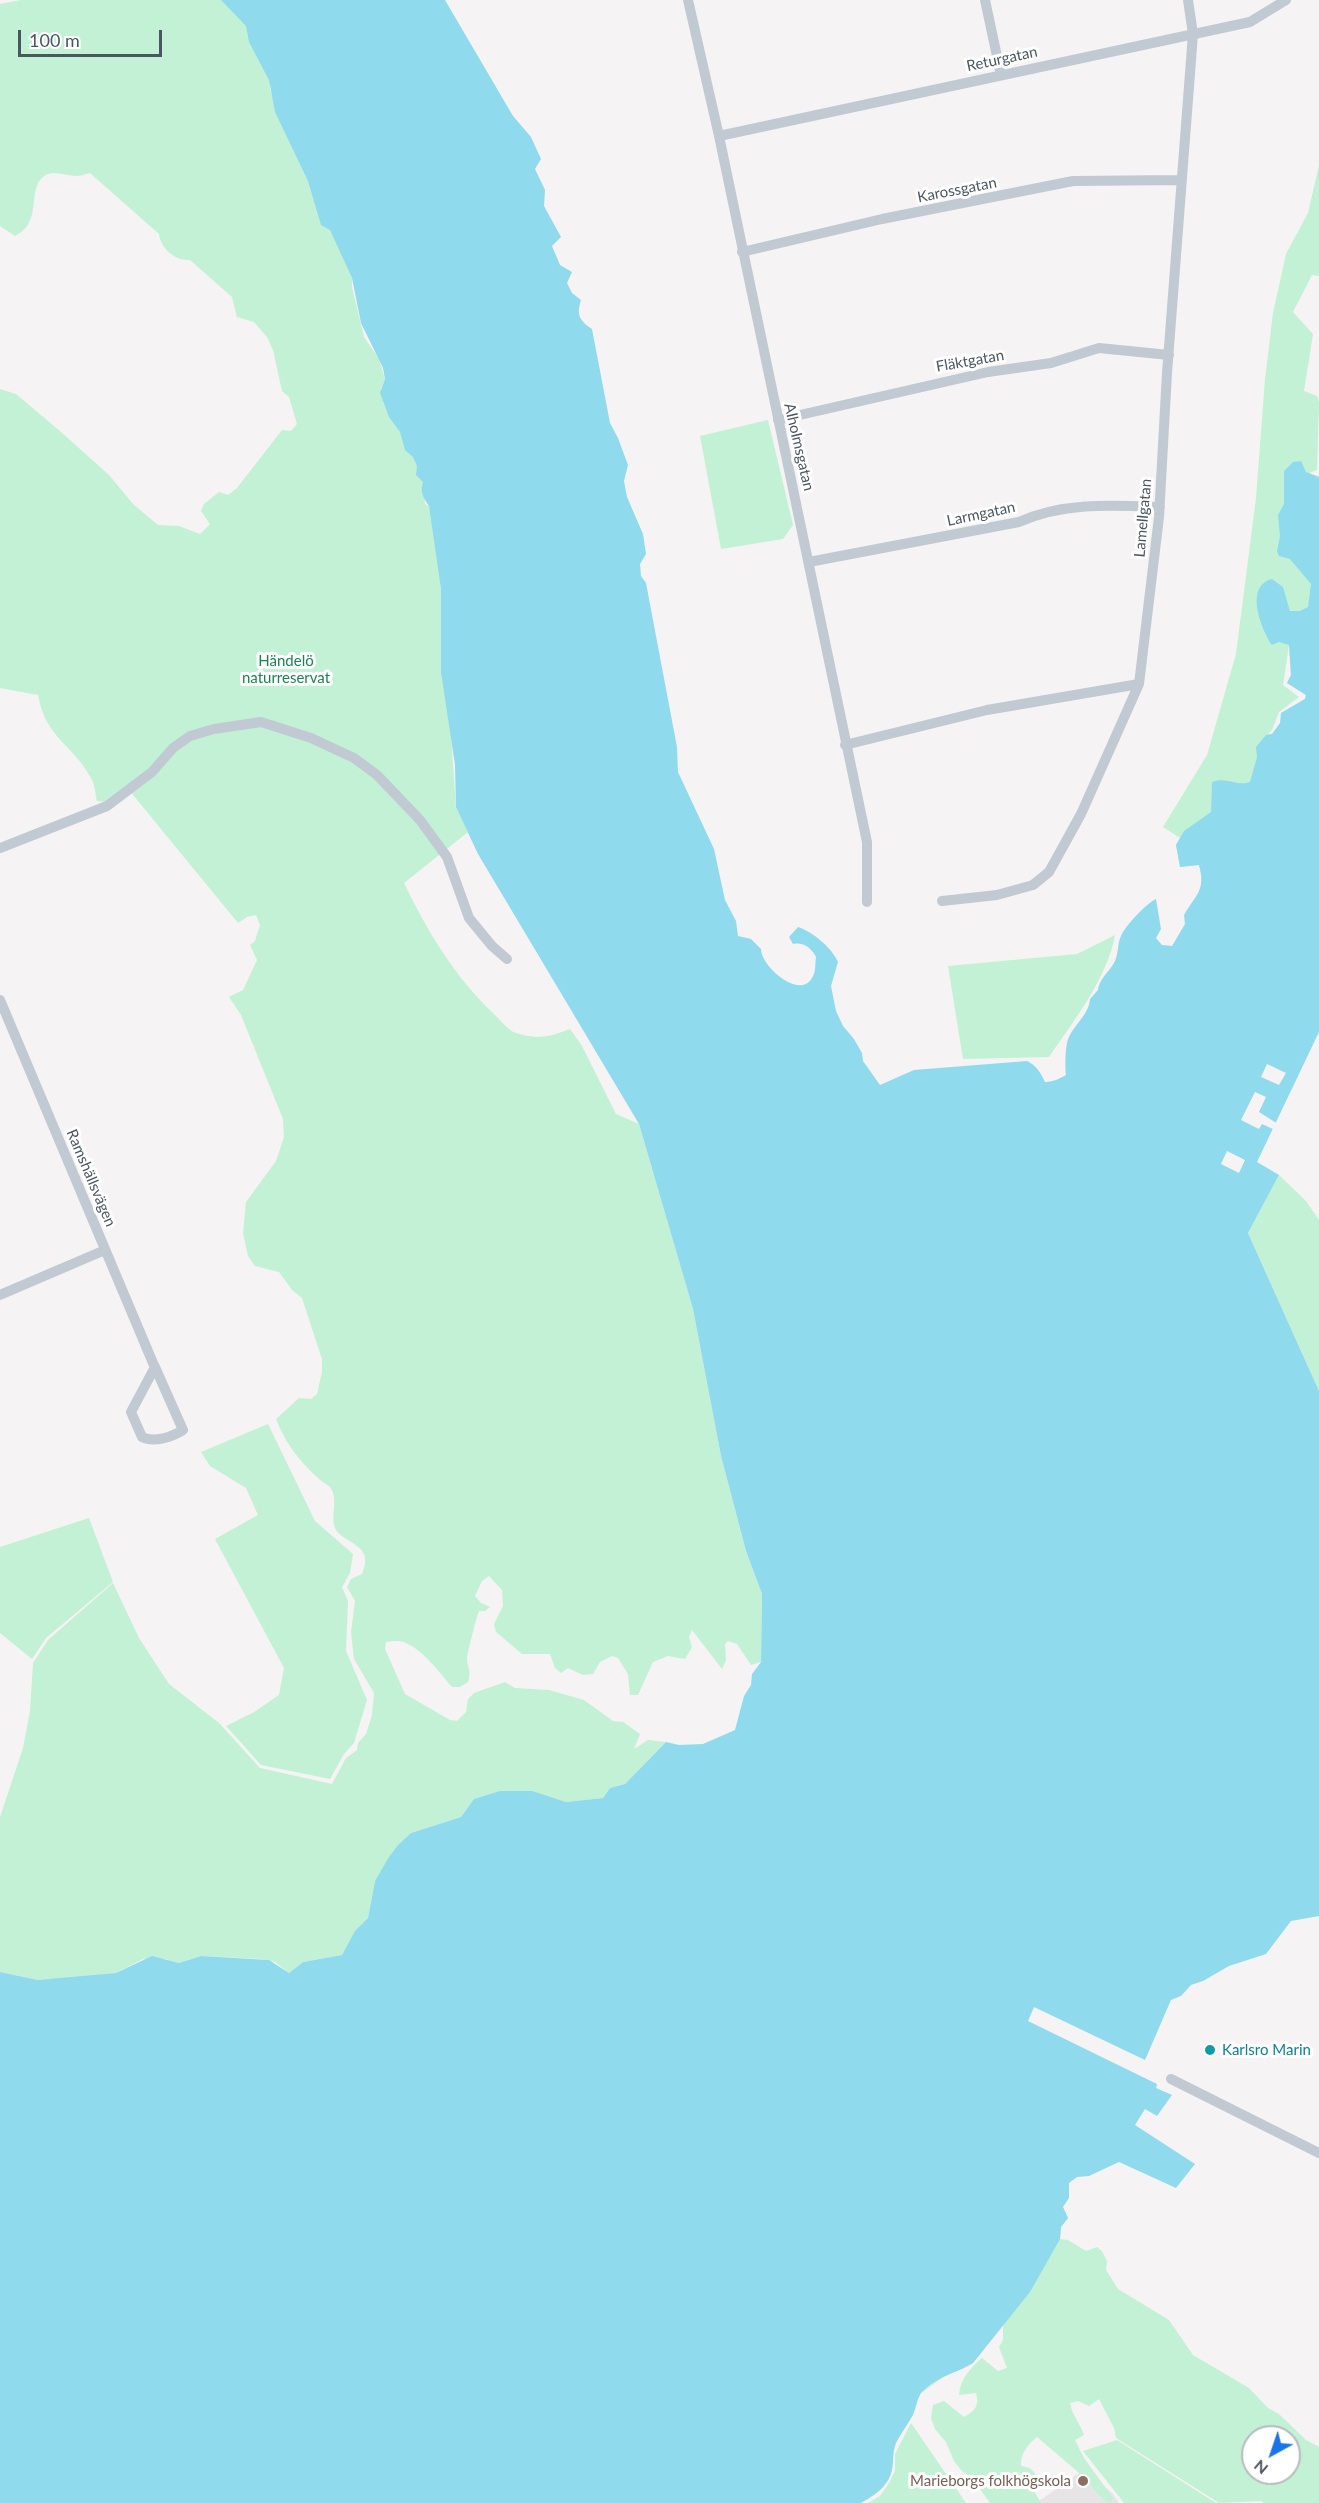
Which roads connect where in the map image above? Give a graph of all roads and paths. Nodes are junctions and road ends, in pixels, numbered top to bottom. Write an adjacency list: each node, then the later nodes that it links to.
1 (688, 0): 7 (street, Alholmsgatan)
2 (986, 0): 6 (street)
3 (1188, 0): 5 (street, Lamellgatan)
4 (1286, 0): 5 (street, Returgatan)
5 (1193, 34): 6 (street, Returgatan); 8 (street, Lamellgatan)
6 (1001, 75): 7 (street, Returgatan)
7 (719, 136): 9 (street, Alholmsgatan)
8 (1181, 180): 9 (street, Karossgatan); 10 (street, Lamellgatan)
9 (742, 252): 11 (street, Alholmsgatan)
10 (1169, 355): 11 (street, Fläktgatan); 12 (street, Lamellgatan)
11 (778, 420): 13 (street, Alholmsgatan)
12 (1160, 507): 13 (street, Larmgatan); 14 (street, Lamellgatan)
13 (809, 562): 15 (street, Alholmsgatan)
14 (1139, 684): 15 (street); 17 (street, Lamellgatan)
15 (845, 745): 18 (street, Alholmsgatan)
16 (0, 848): 19 (street)
17 (942, 901)
18 (867, 902)
19 (507, 959)
20 (0, 1000): 21 (street, Ramshällsvägen)
21 (105, 1250): 22 (street); 23 (street, Ramshällsvägen)
22 (0, 1295)
23 (155, 1367): 23 (street, Ramshällsvägen)
24 (1171, 2079): 25 (street)
25 (1319, 2153)

